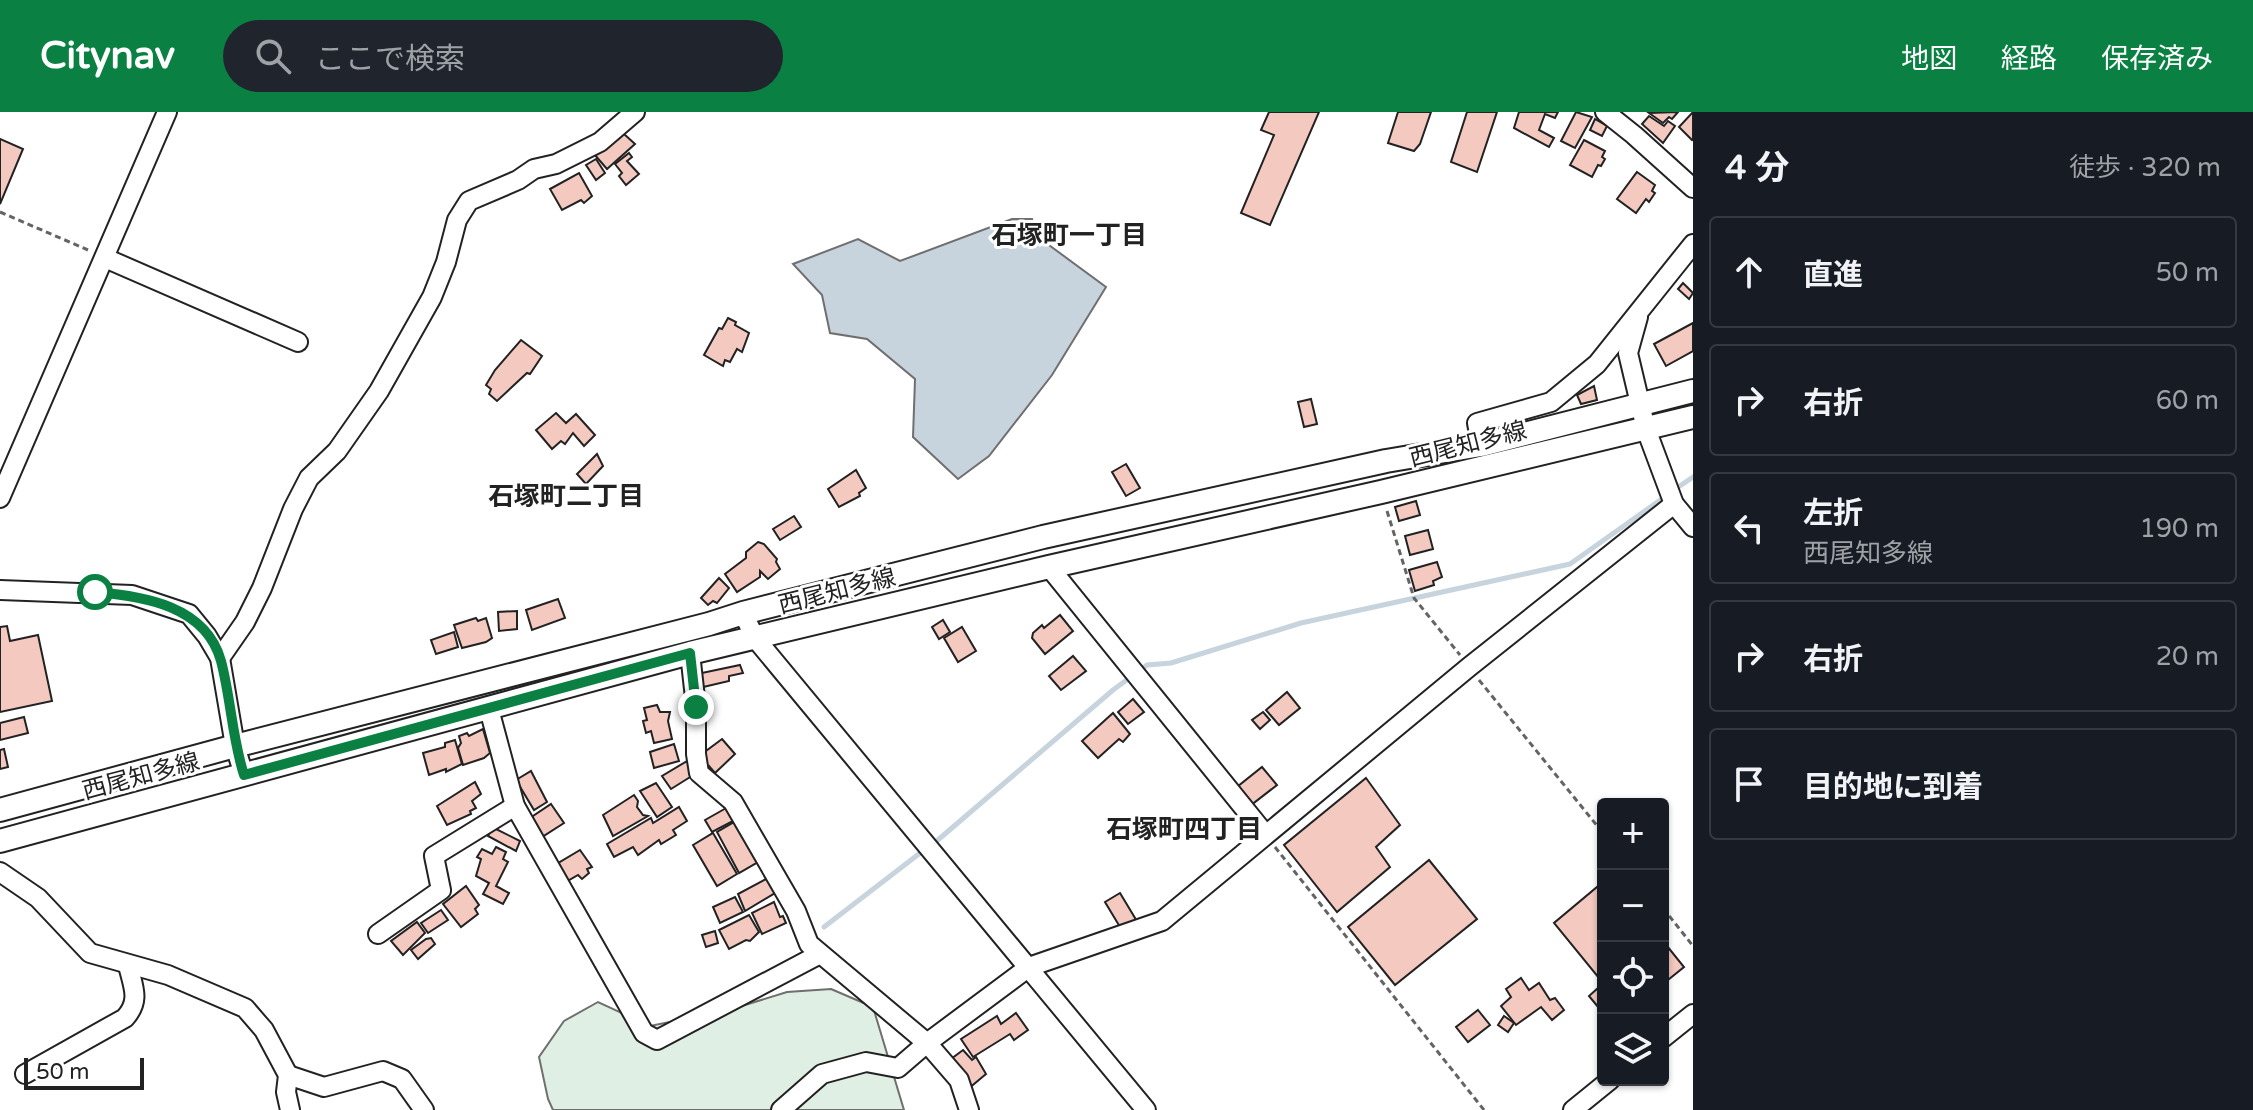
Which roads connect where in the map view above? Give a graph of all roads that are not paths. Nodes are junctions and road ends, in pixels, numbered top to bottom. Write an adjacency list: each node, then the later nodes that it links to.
1 (167, 112): 6 (street)
2 (635, 112): 22 (street)
3 (1605, 112): 4 (street)
4 (1693, 188)
5 (1693, 244): 7 (street)
6 (105, 258): 8 (street); 14 (street)
7 (1640, 310): 10 (street); 13 (street)
8 (298, 342)
9 (1693, 391): 10 (main road, 西尾知多線)
10 (1641, 405): 12 (street); 13 (main road, 西尾知多線)
11 (1693, 417): 12 (main road, 西尾知多線)
12 (1646, 429): 15 (street); 17 (main road, 西尾知多線)
13 (1481, 445): 19 (main road, 西尾知多線)
14 (0, 498)
15 (1674, 504): 16 (street); 28 (street)
16 (1693, 527)
17 (1049, 567): 20 (main road, 西尾知多線); 28 (street)
18 (0, 590): 22 (street)
19 (743, 613): 20 (street); 24 (main road, 西尾知多線)
20 (755, 638): 21 (main road, 西尾知多線); 34 (street)
21 (690, 653): 23 (main road, 西尾知多線); 32 (street)
22 (220, 658): 24 (street)
23 (489, 709): 25 (main road, 西尾知多線); 26 (street)
24 (235, 746): 25 (street); 27 (main road, 西尾知多線)
25 (244, 775): 29 (main road, 西尾知多線)
26 (515, 806): 31 (street); 32 (street)
27 (0, 810)
28 (1265, 834): 34 (street)
29 (0, 841)
30 (0, 872): 33 (street)
31 (378, 934)
32 (820, 954): 37 (street)
33 (128, 965): 38 (street); 39 (street)
34 (1029, 967): 37 (street); 45 (street)
35 (1693, 1014): 36 (street)
36 (1669, 1033)
37 (927, 1043): 43 (street); 44 (street)
38 (25, 1074)
39 (288, 1075): 41 (street); 42 (street)
40 (1603, 1086): 46 (street)
41 (290, 1110)
42 (424, 1110)
43 (781, 1110)
44 (969, 1110)
45 (1146, 1110)
46 (1573, 1110)

